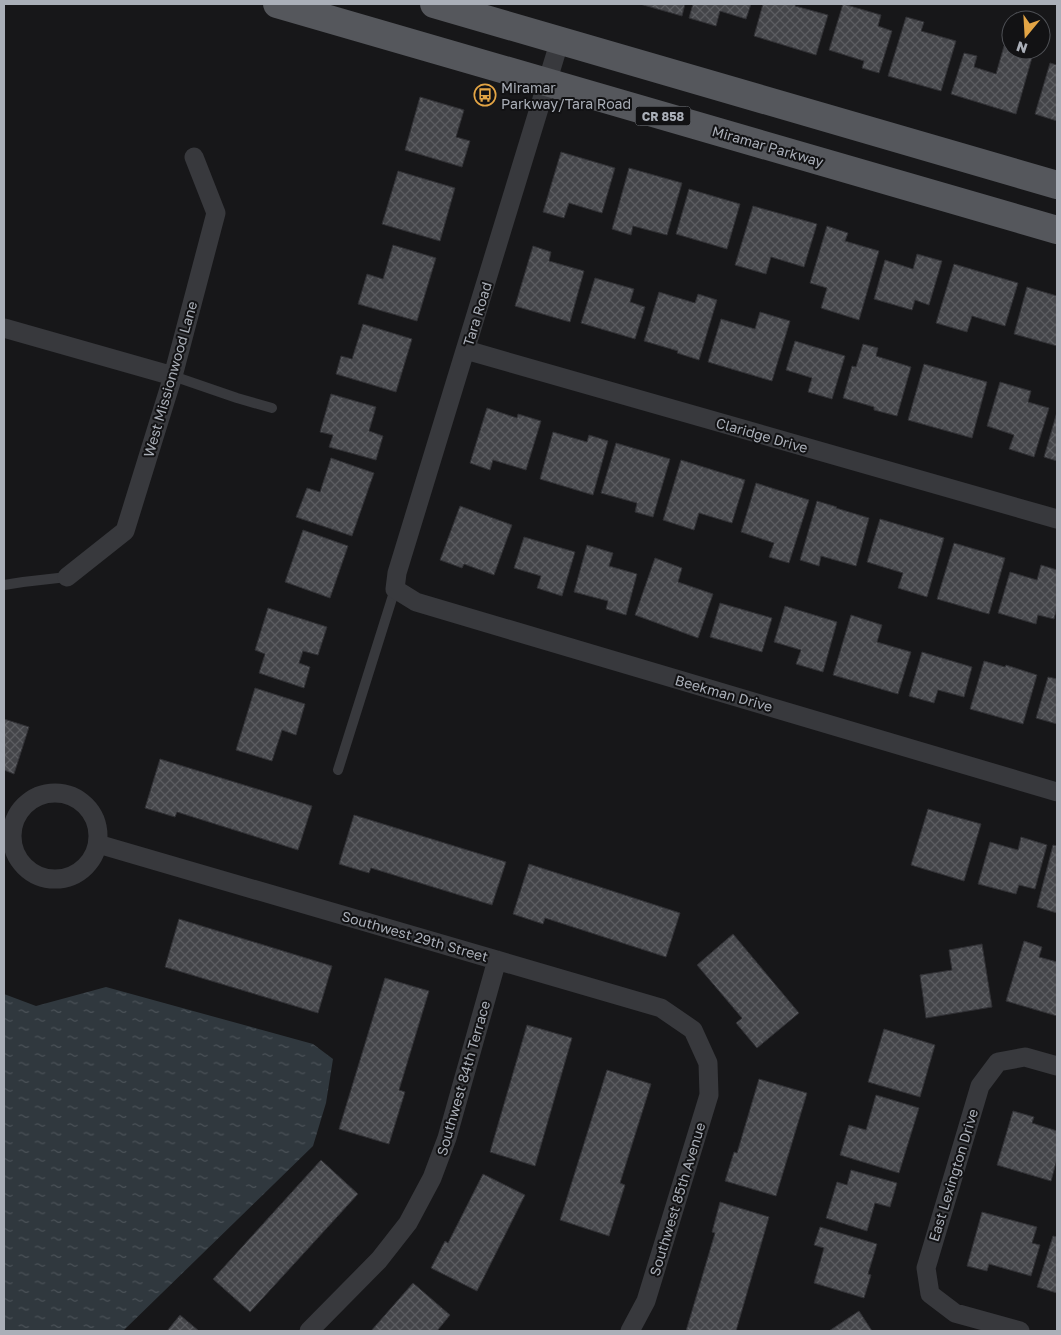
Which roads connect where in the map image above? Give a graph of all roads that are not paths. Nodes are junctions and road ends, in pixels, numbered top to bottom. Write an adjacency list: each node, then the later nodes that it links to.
1 (277, 4): 4 (main road, Miramar Parkway / CR 858)
2 (434, 4): 3 (main road)
3 (560, 40): 4 (street, Tara Road); 6 (main road)
4 (548, 83): 7 (main road, Miramar Parkway / CR 858); 9 (street, Tara Road)
5 (194, 157): 10 (street, West Missionwood Lane)
6 (1057, 184)
7 (1057, 230)
8 (4, 328): 10 (street)
9 (466, 350): 12 (street, Claridge Drive); 15 (street, Tara Road)
10 (173, 376): 11 (lane); 13 (street, West Missionwood Lane)
11 (272, 408)
12 (1057, 519)
13 (67, 578): 14 (lane)
14 (4, 585)
15 (394, 588): 16 (lane); 17 (street, Beekman Drive)
16 (338, 770)
17 (1057, 792)
18 (8, 822): 19 (street); 19 (street)
19 (98, 844): 20 (street, Southwest 29th Street)
20 (496, 960): 21 (street, Southwest 29th Street); 23 (street, Southwest 84th Terrace)
21 (708, 1063): 24 (street, Southwest 85th Avenue)
22 (1057, 1066): 25 (street, East Lexington Drive)
23 (309, 1331)
24 (630, 1331)
25 (1020, 1331)

